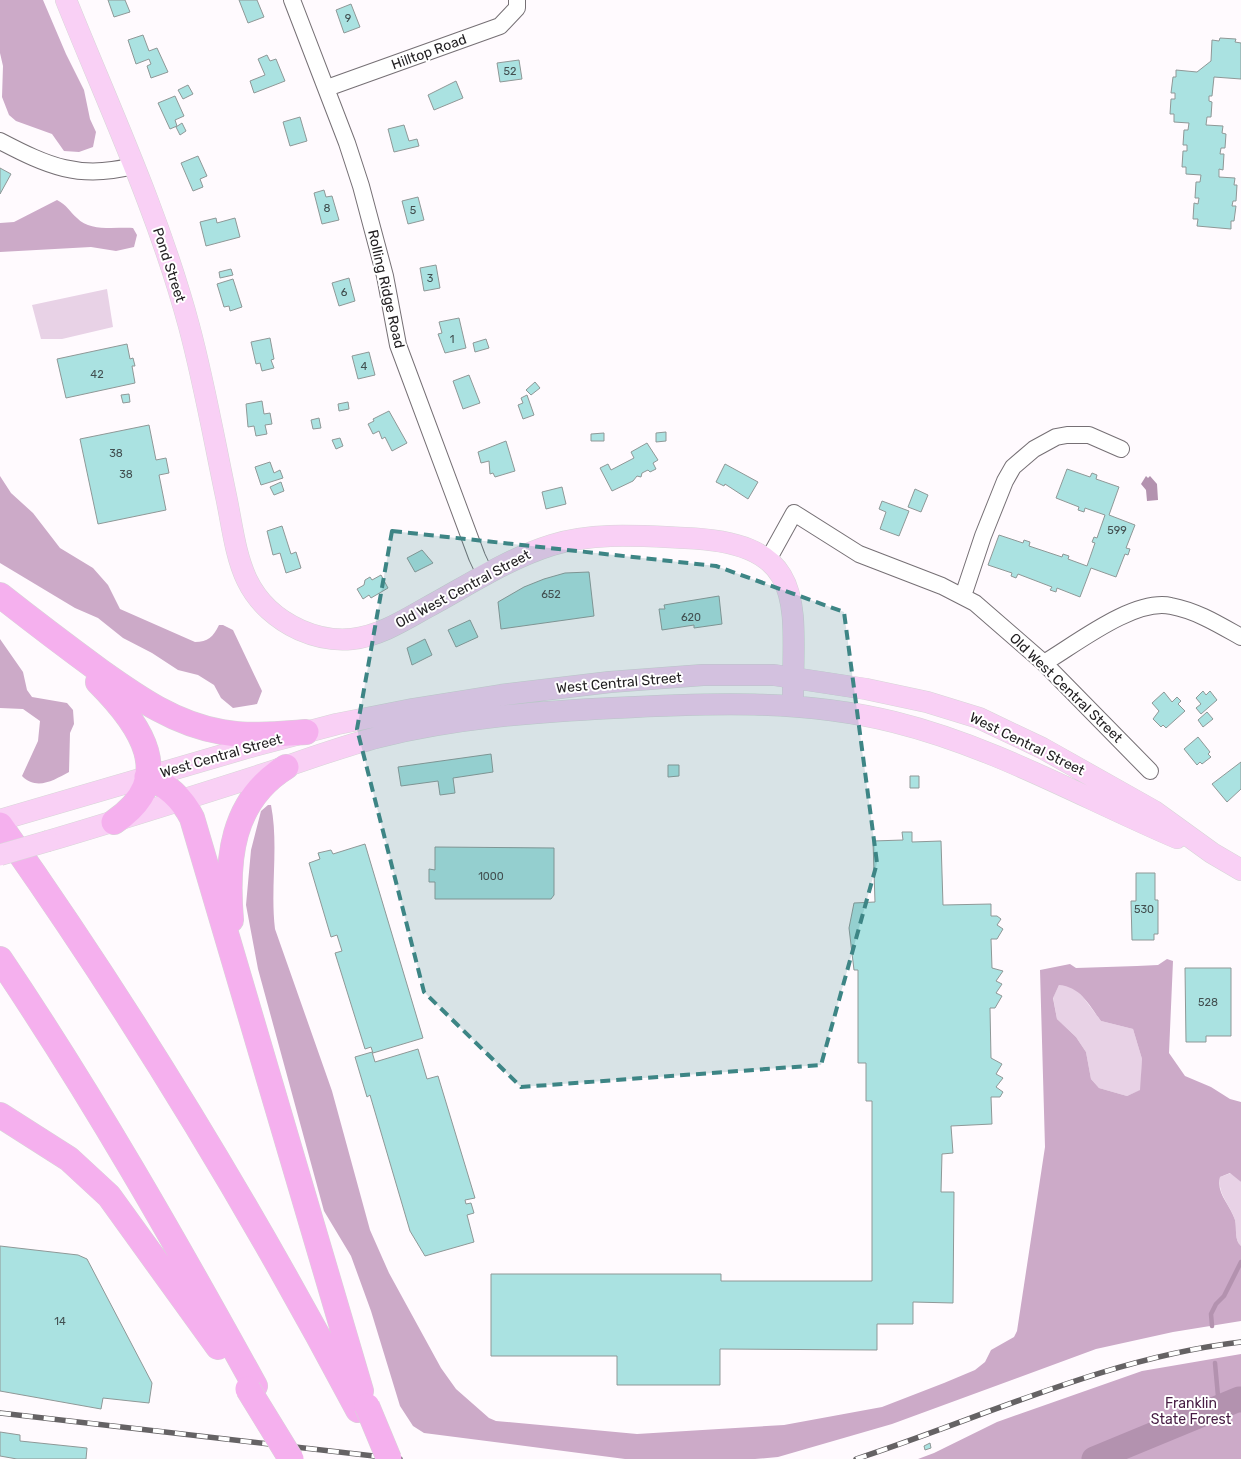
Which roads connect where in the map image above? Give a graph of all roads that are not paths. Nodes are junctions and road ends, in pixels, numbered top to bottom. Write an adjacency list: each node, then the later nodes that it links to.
1 (66, 0): 6 (main road, Pond Street)
2 (292, 0): 4 (street, Rolling Ridge Road)
3 (517, 0): 4 (street, Hilltop Road)
4 (327, 88): 10 (street, Rolling Ridge Road)
5 (0, 141): 6 (street)
6 (133, 166): 8 (main road, Pond Street)
7 (1122, 449): 12 (street)
8 (236, 541): 10 (main road, Old West Central Street)
9 (768, 560): 10 (main road, Old West Central Street); 12 (street, Old West Central Street); 16 (main road)
10 (486, 576)
11 (0, 595): 13 (highway)
12 (963, 596): 15 (street, Old West Central Street)
13 (50, 635): 18 (highway); 21 (highway)
14 (1241, 637): 15 (street)
15 (1044, 663): 20 (street, Old West Central Street)
16 (792, 678): 17 (main road); 18 (main road, West Central Street); 26 (main road, West Central Street)
17 (793, 706): 19 (main road, West Central Street); 26 (main road, West Central Street)
18 (306, 732): 21 (main road, West Central Street)
19 (286, 766): 22 (main road, West Central Street); 30 (highway)
20 (1150, 771)
21 (147, 777): 22 (highway); 23 (main road, West Central Street); 24 (highway)
22 (181, 800): 24 (main road, West Central Street); 30 (highway)
23 (0, 820)
24 (114, 822): 27 (main road, West Central Street, bridge)
25 (0, 825): 33 (highway)
26 (1212, 853): 28 (main road, West Central Street)
27 (0, 855)
28 (1241, 870)
29 (0, 959): 32 (highway)
30 (239, 976): 33 (highway)
31 (0, 1115): 32 (highway)
32 (252, 1388): 34 (highway, bridge)
33 (363, 1408): 35 (highway)
34 (292, 1459)
35 (387, 1459)

